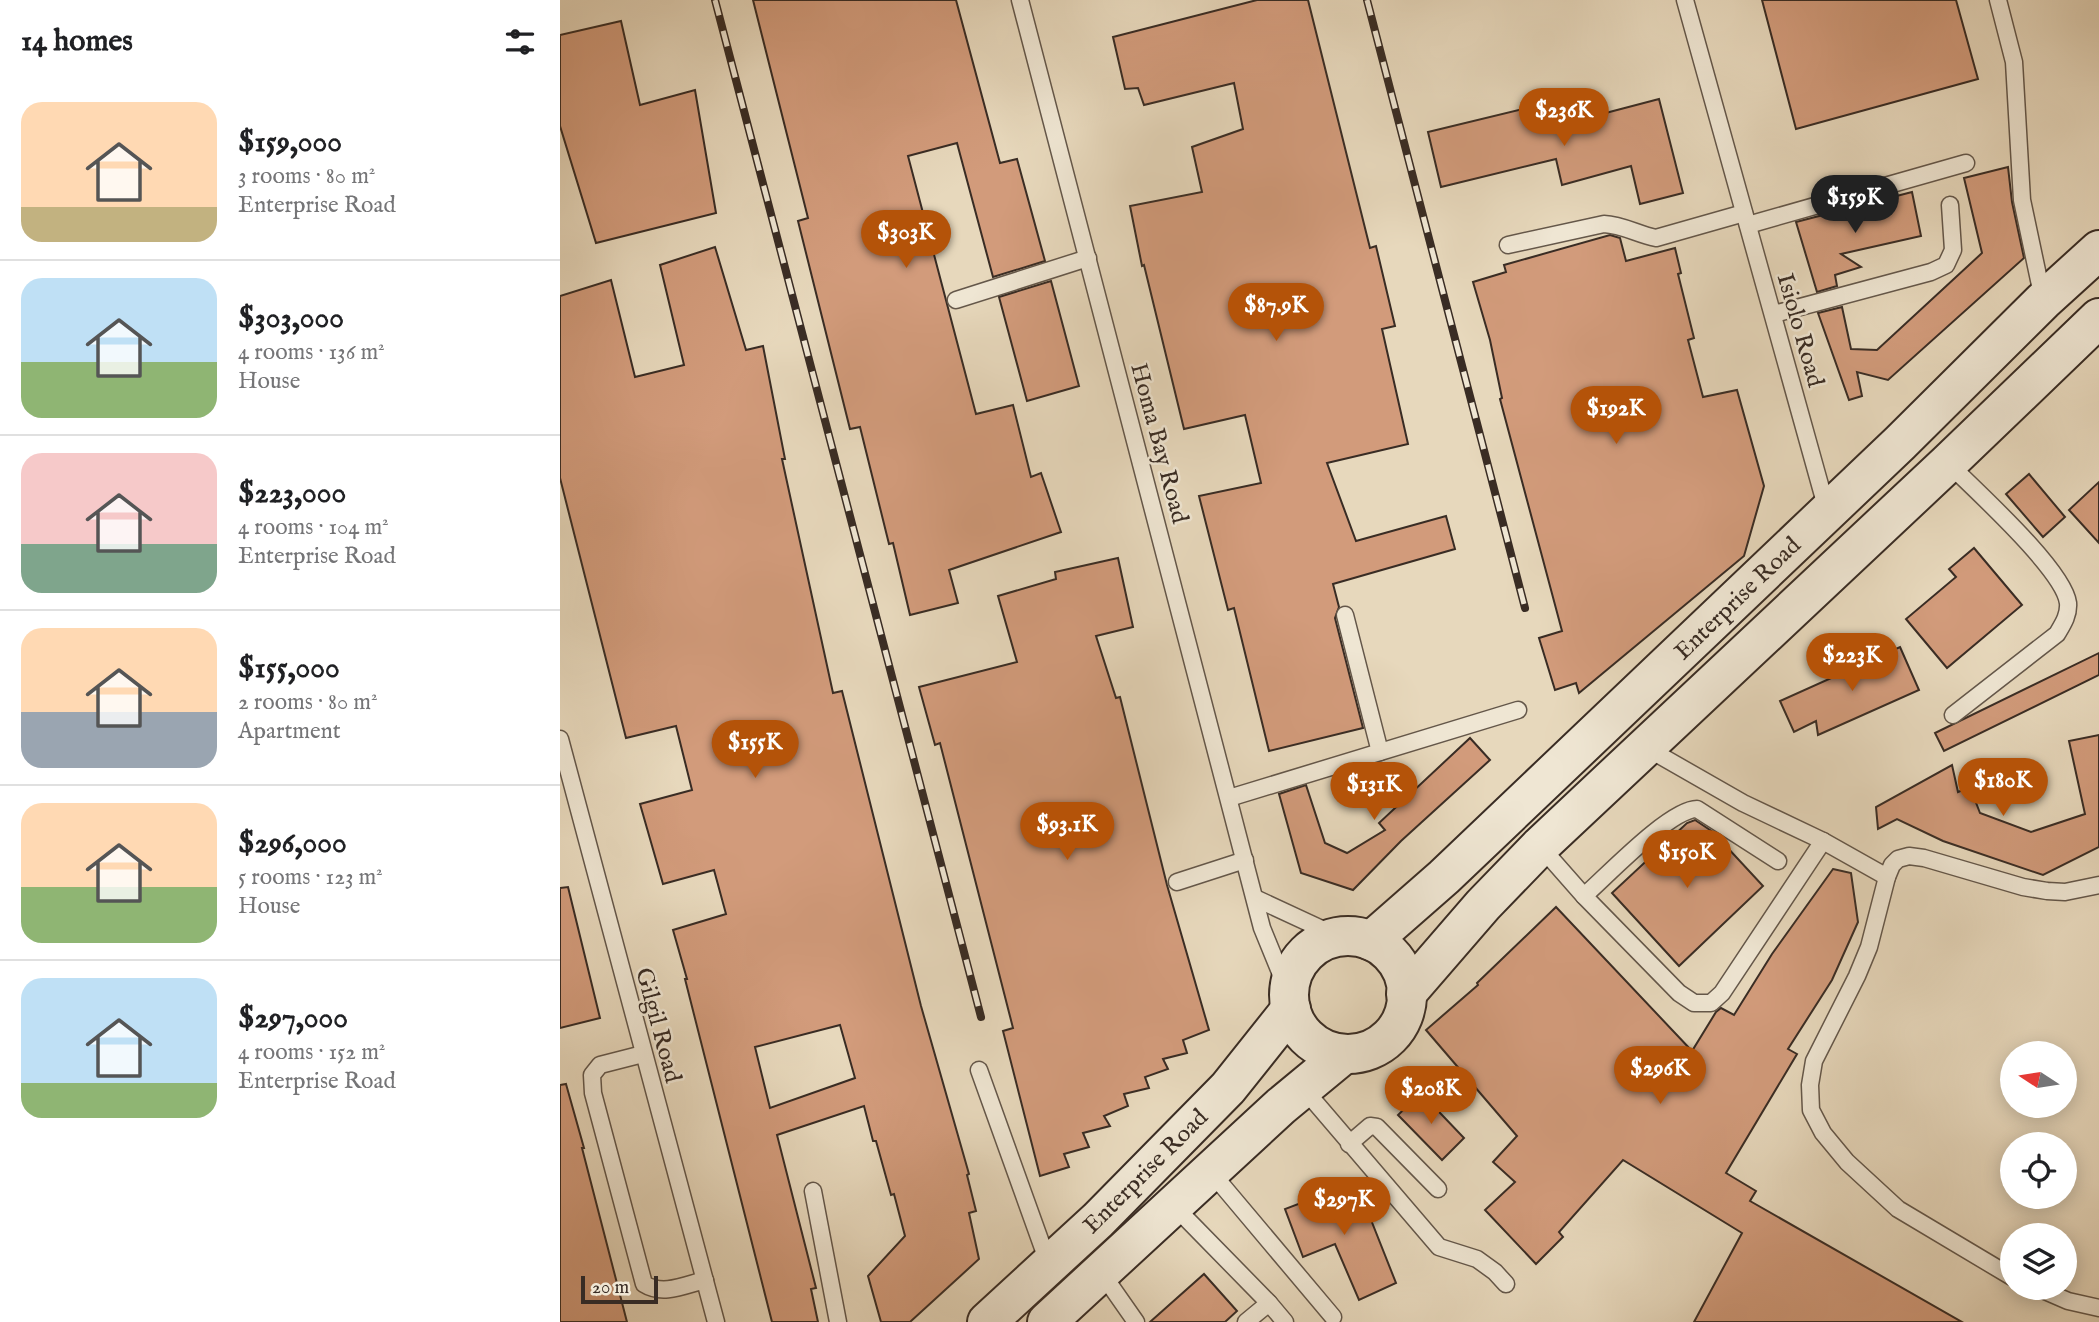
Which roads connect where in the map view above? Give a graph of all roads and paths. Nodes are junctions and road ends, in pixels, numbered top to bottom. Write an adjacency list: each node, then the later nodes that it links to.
1 (1020, 0): 9 (lane, Homa Bay Road)
2 (1685, 0): 6 (lane, Isiolo Road)
3 (1998, 0): 11 (lane)
4 (1966, 163): 6 (lane)
5 (1950, 205): 12 (lane)
6 (1746, 219): 7 (lane); 12 (lane, Isiolo Road)
7 (1508, 245)
8 (2099, 250): 11 (main road, Enterprise Road)
9 (1088, 258): 10 (lane); 23 (lane, Homa Bay Road)
10 (956, 300)
11 (2043, 301): 14 (main road, Enterprise Road)
12 (1774, 314): 16 (lane, Isiolo Road)
13 (2099, 318): 15 (main road, Enterprise Road)
14 (1900, 443): 15 (main road); 16 (main road, Enterprise Road)
15 (1939, 472): 19 (lane); 21 (main road, Enterprise Road)
16 (1828, 511): 33 (main road, Enterprise Road)
17 (1345, 615): 22 (lane)
18 (1518, 710): 22 (lane)
19 (1953, 715)
20 (560, 739): 36 (lane, Gilgil Road)
21 (1645, 747): 24 (lane); 25 (main road, Enterprise Road)
22 (1380, 752): 23 (lane)
23 (1229, 798): 26 (lane, Homa Bay Road)
24 (1823, 841): 28 (lane); 31 (lane)
25 (1540, 846): 31 (lane); 34 (main road, Enterprise Road)
26 (1245, 860): 29 (lane); 32 (lane, Homa Bay Road)
27 (1778, 861): 31 (lane)
28 (1886, 877): 30 (lane); 45 (lane)
29 (1177, 881)
30 (2099, 885)
31 (1584, 896)
32 (1255, 898): 33 (lane); 35 (lane, Homa Bay Road)
33 (1355, 939): 34 (main road); 35 (main road, Enterprise Road)
34 (1406, 994): 37 (main road, Enterprise Road)
35 (1290, 1002): 37 (main road); 50 (main road, Enterprise Road)
36 (643, 1054): 47 (lane, Gilgil Road); 47 (lane)
37 (1344, 1054): 39 (main road, Enterprise Road)
38 (979, 1070): 50 (lane)
39 (1303, 1088): 40 (lane); 41 (main road, Enterprise Road)
40 (1349, 1144): 42 (lane); 48 (lane)
41 (1211, 1172): 44 (main road, Enterprise Road); 53 (lane)
42 (1438, 1189)
43 (813, 1191): 55 (lane)
44 (1174, 1206): 46 (main road, Enterprise Road); 51 (lane)
45 (2000, 1270)
46 (1101, 1272): 50 (main road, Enterprise Road); 57 (lane)
47 (705, 1280): 54 (lane, Gilgil Road)
48 (1506, 1284)
49 (2066, 1300): 52 (lane)
50 (1044, 1302): 56 (main road, Enterprise Road)
51 (1269, 1303): 58 (lane); 59 (lane)
52 (2099, 1308)
53 (1333, 1317)
54 (716, 1322)
55 (838, 1322)
56 (987, 1322)
57 (1136, 1322)
58 (1246, 1322)
59 (1285, 1322)

